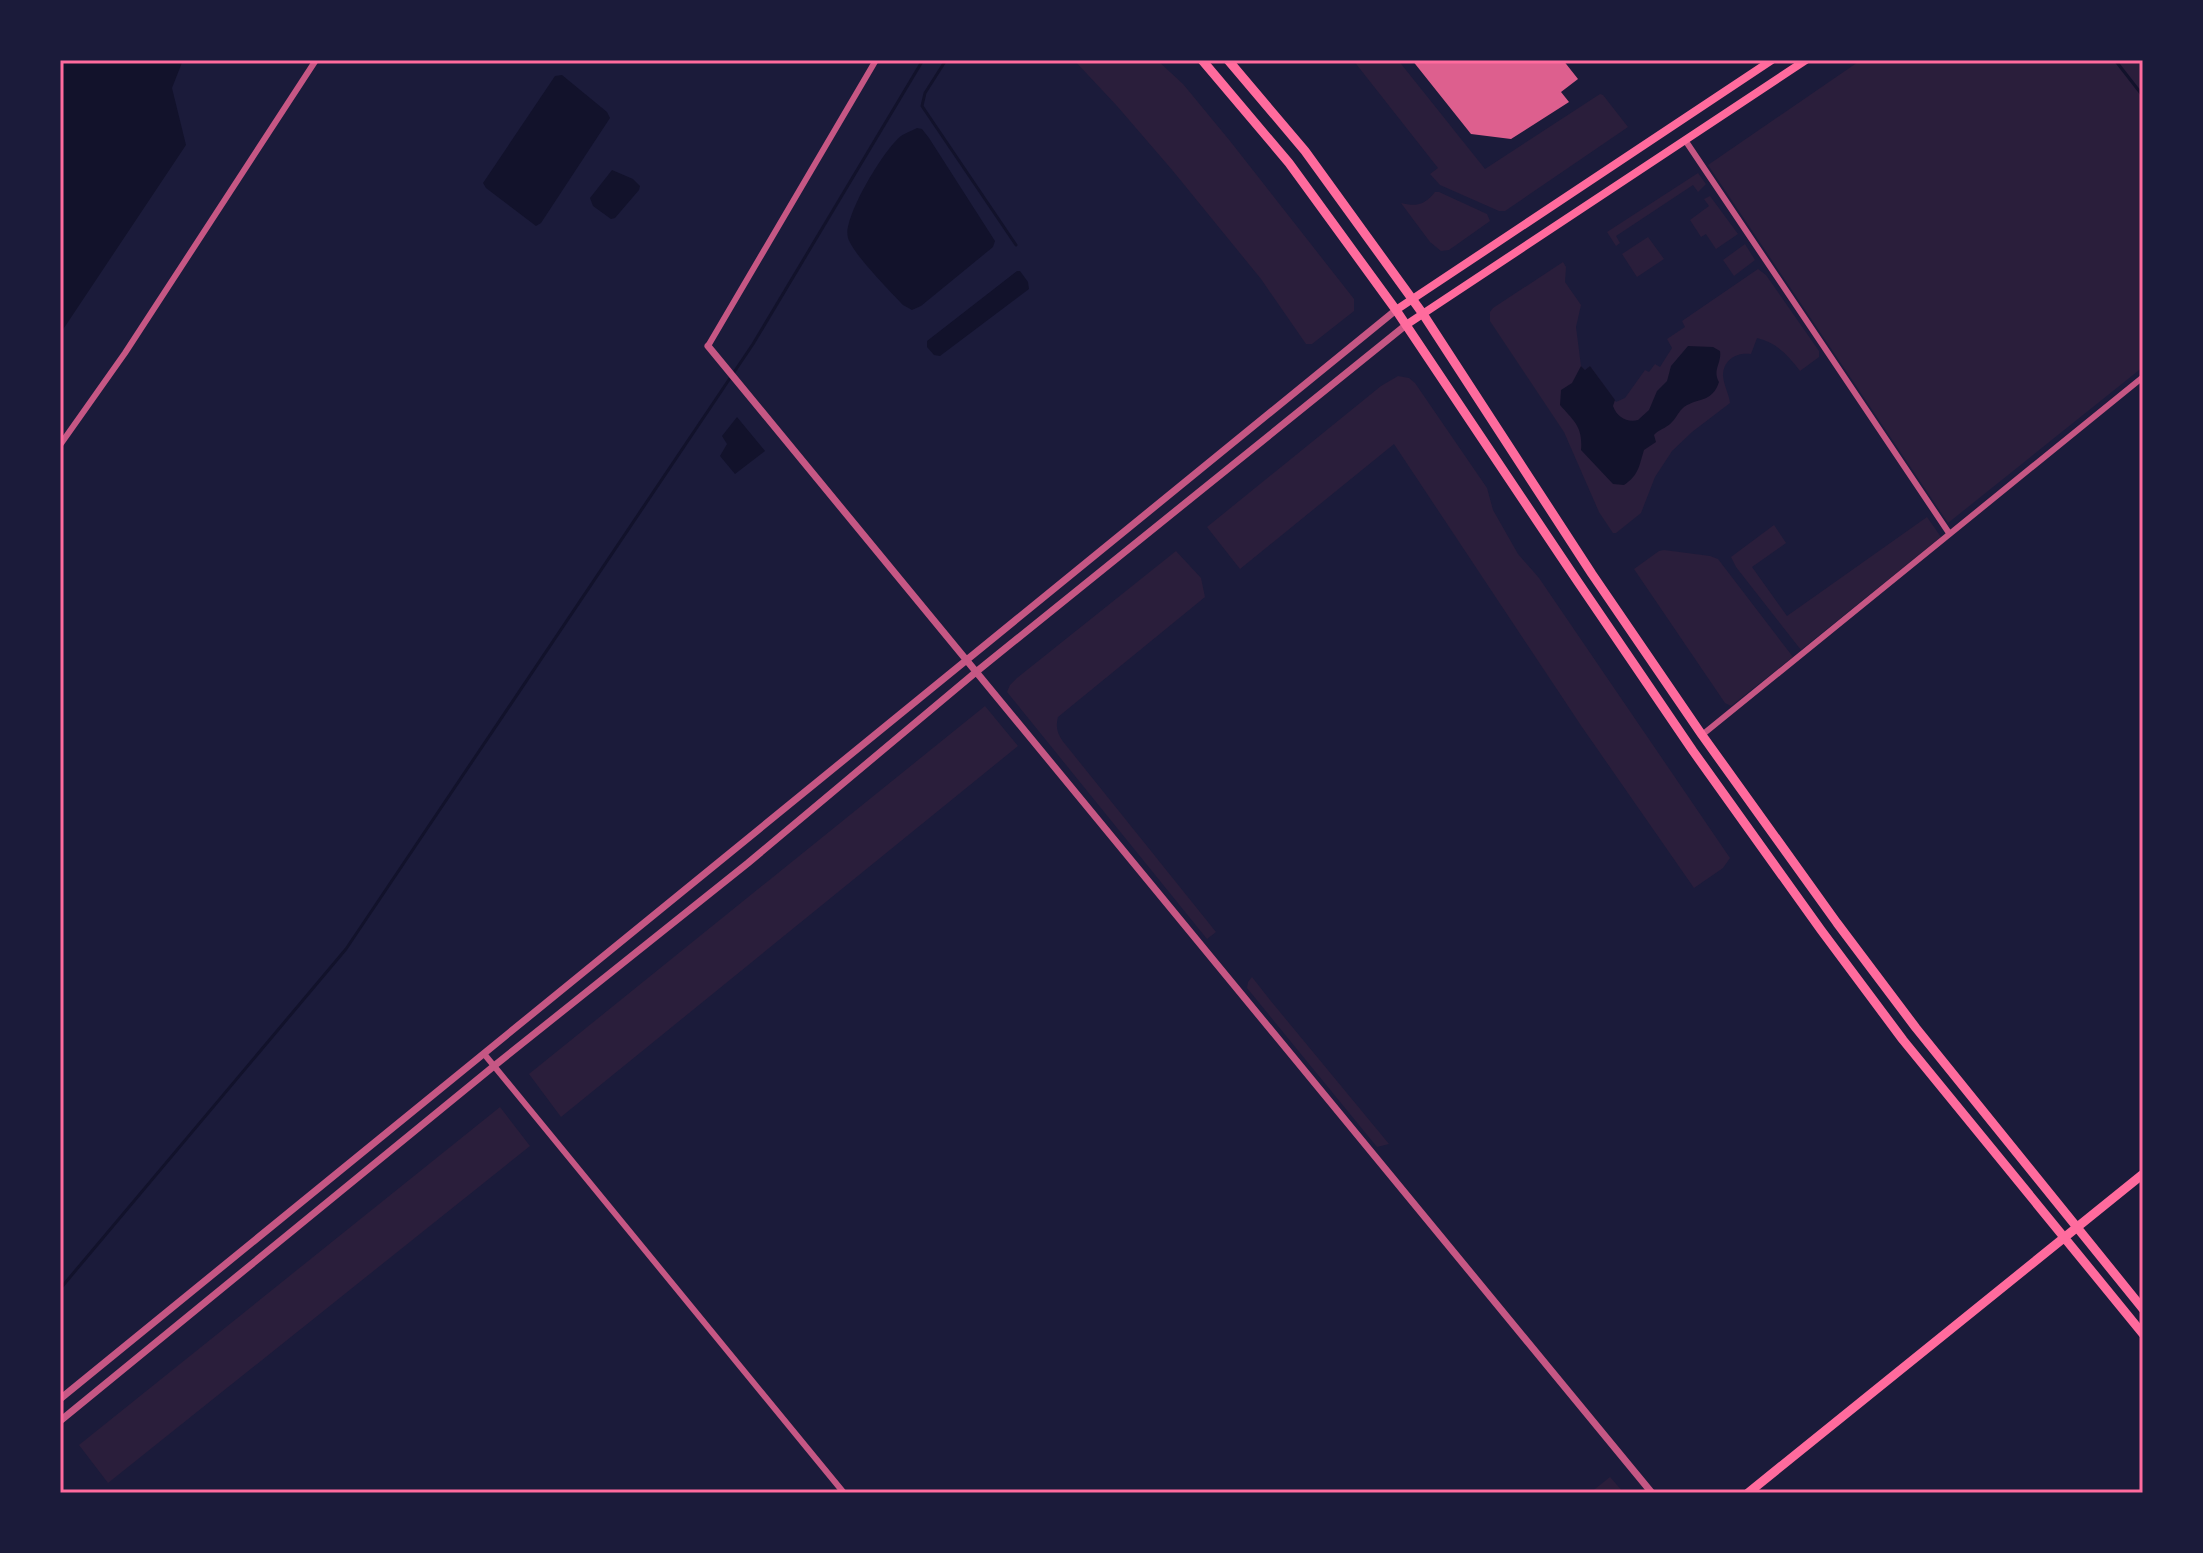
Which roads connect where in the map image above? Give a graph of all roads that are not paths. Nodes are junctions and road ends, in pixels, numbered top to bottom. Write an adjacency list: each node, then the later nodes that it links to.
1 (316, 60): 14 (street)
2 (876, 60): 12 (street)
3 (1202, 60): 9 (main road)
4 (1228, 60): 8 (main road)
5 (1772, 60): 8 (main road)
6 (1806, 60): 7 (main road)
7 (1685, 140): 10 (main road); 15 (street)
8 (1412, 298): 9 (main road); 10 (main road)
9 (1396, 310): 11 (main road); 16 (street)
10 (1423, 314): 11 (main road); 18 (main road)
11 (1406, 325): 17 (street); 23 (main road)
12 (708, 346): 16 (street)
13 (2143, 377): 15 (street)
14 (60, 445)
15 (1949, 533): 18 (street)
16 (965, 658): 17 (street); 19 (street)
17 (976, 672): 20 (street); 29 (street)
18 (1702, 735): 22 (main road)
19 (485, 1055): 20 (street); 26 (street)
20 (494, 1066): 27 (street); 28 (street)
21 (2143, 1174): 22 (main road)
22 (2077, 1229): 23 (main road); 24 (main road)
23 (2065, 1239): 25 (main road); 30 (main road)
24 (2143, 1309)
25 (2143, 1334)
26 (60, 1399)
27 (60, 1421)
28 (844, 1493)
29 (1652, 1493)
30 (1748, 1493)

